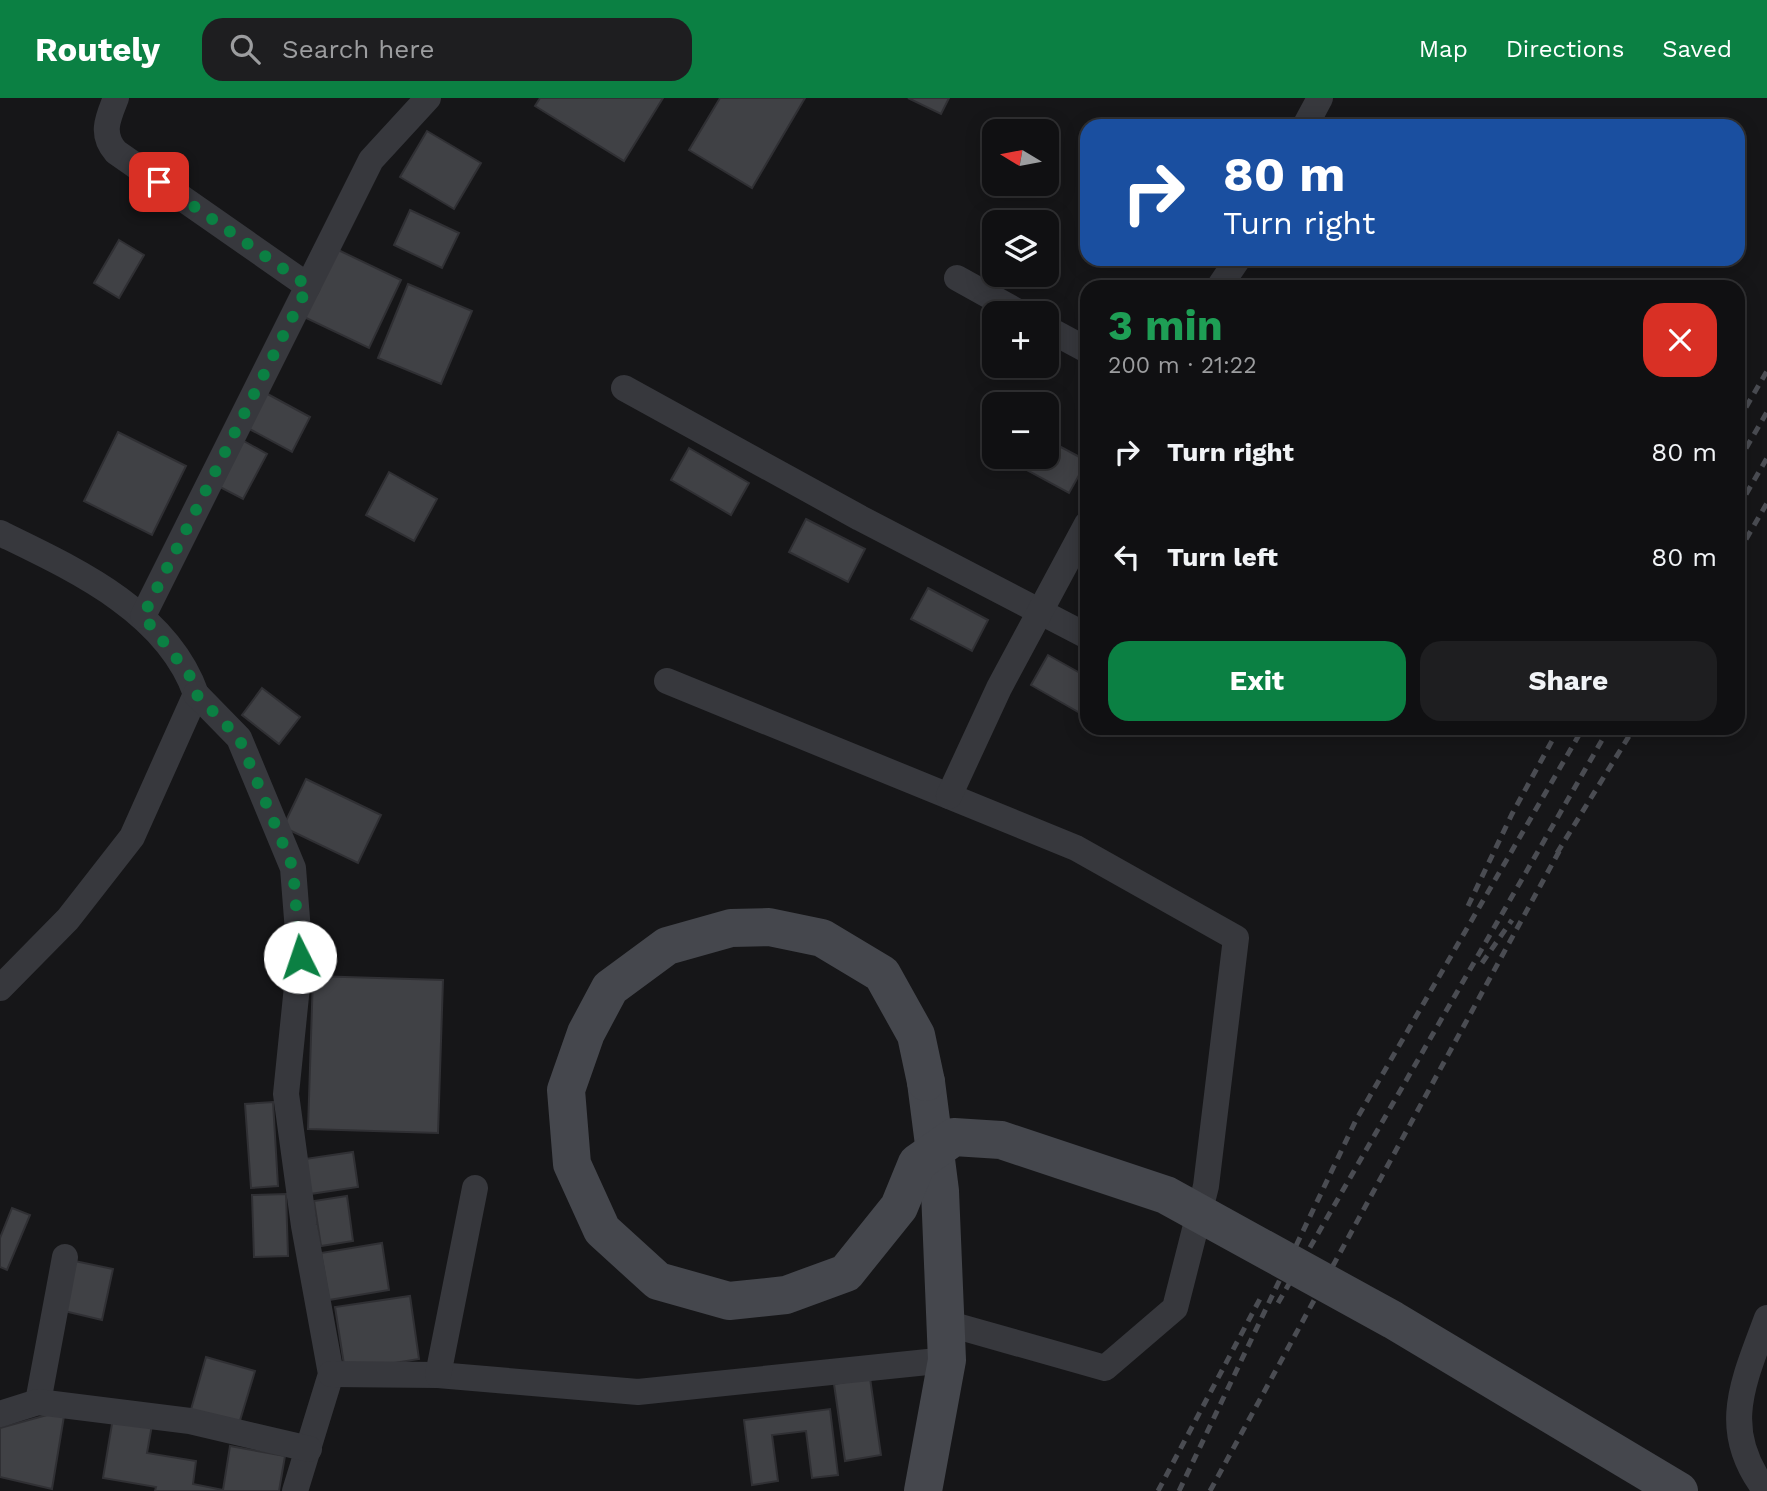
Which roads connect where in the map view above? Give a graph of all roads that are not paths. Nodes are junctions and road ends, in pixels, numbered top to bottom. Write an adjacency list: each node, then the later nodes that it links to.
1 (116, 98): 6 (street)
2 (428, 98): 6 (street)
3 (1320, 98): 4 (street)
4 (1310, 119)
5 (957, 278): 7 (street)
6 (308, 286): 14 (street)
7 (998, 301)
8 (1059, 335): 9 (street)
9 (1080, 346)
10 (624, 388): 13 (street)
11 (0, 533): 14 (street)
12 (1080, 537): 13 (street)
13 (1041, 611): 15 (street); 18 (street)
14 (143, 616): 17 (street)
15 (1080, 632)
16 (667, 681): 18 (street)
17 (196, 694): 19 (street); 24 (street)
18 (948, 796): 23 (street)
19 (0, 988)
20 (475, 1188): 25 (street)
21 (65, 1257): 26 (street)
22 (1767, 1318): 32 (street)
23 (946, 1342): 25 (street); 30 (main road); 31 (main road, bridge)
24 (331, 1374): 25 (street); 28 (street)
25 (438, 1375)
26 (38, 1402): 27 (street); 28 (street)
27 (0, 1414)
28 (309, 1449): 29 (street)
29 (295, 1491)
30 (923, 1491)
31 (1679, 1491)
32 (1766, 1491)

